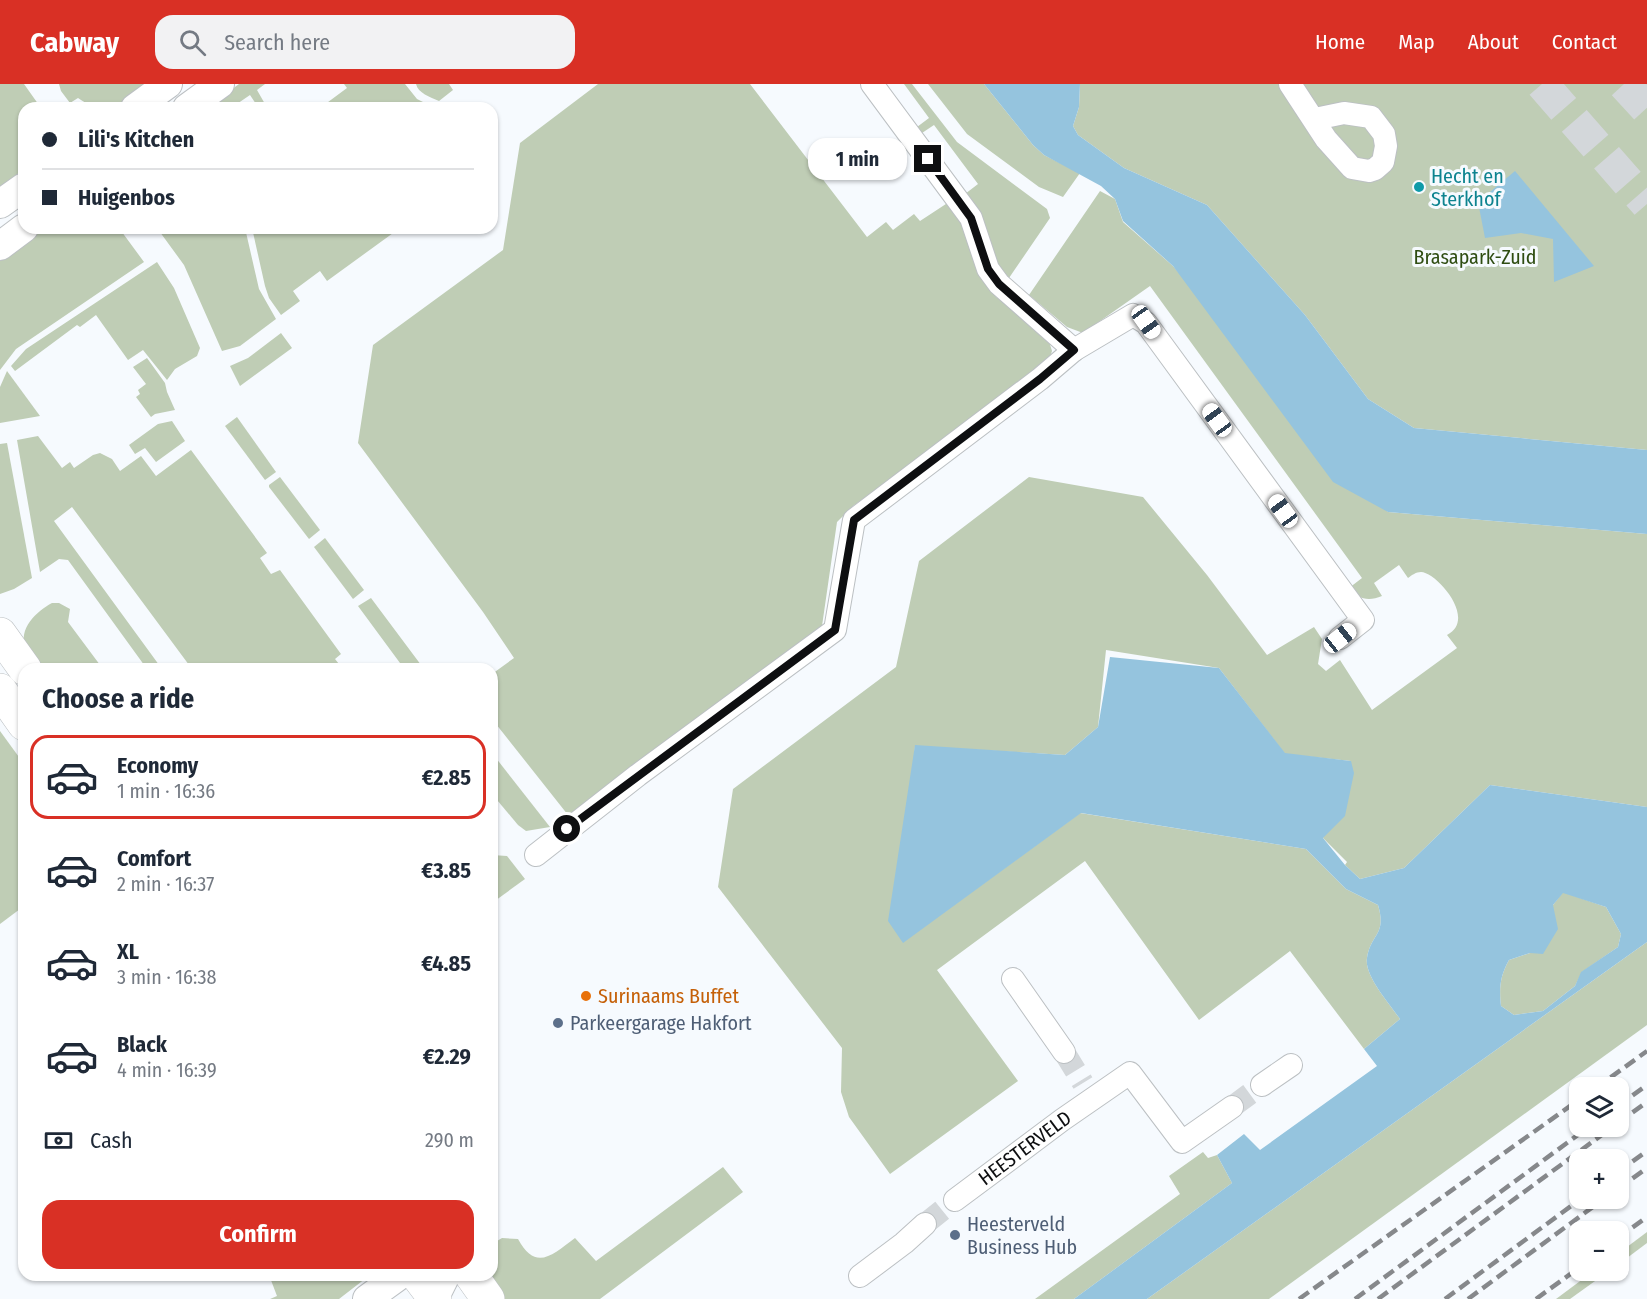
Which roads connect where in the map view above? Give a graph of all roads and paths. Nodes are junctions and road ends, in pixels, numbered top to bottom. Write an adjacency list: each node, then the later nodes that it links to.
1 (168, 84): 5 (street)
2 (220, 84): 6 (street)
3 (872, 84): 12 (street)
4 (1290, 84): 7 (street)
5 (143, 102)
6 (195, 102)
7 (1315, 119)
8 (18, 191): 9 (street)
9 (0, 204)
10 (18, 232): 11 (street)
11 (0, 246)
12 (1074, 350): 14 (street); 18 (street)
13 (0, 634): 15 (main road)
14 (1340, 638)
15 (21, 663)
16 (0, 690): 17 (main road)
17 (18, 716)
18 (536, 855)
19 (1013, 980): 20 (street)
20 (1064, 1052)
21 (1290, 1065): 22 (street)
22 (1262, 1085)
23 (1232, 1107): 24 (street, HEESTERVELD)
24 (955, 1200)
25 (925, 1224): 26 (street)
26 (860, 1276)
27 (392, 1281): 31 (street)
28 (421, 1281): 32 (main road)
29 (443, 1281): 32 (street)
30 (475, 1281): 33 (main road)
31 (367, 1299)
32 (434, 1299)
33 (488, 1299)

